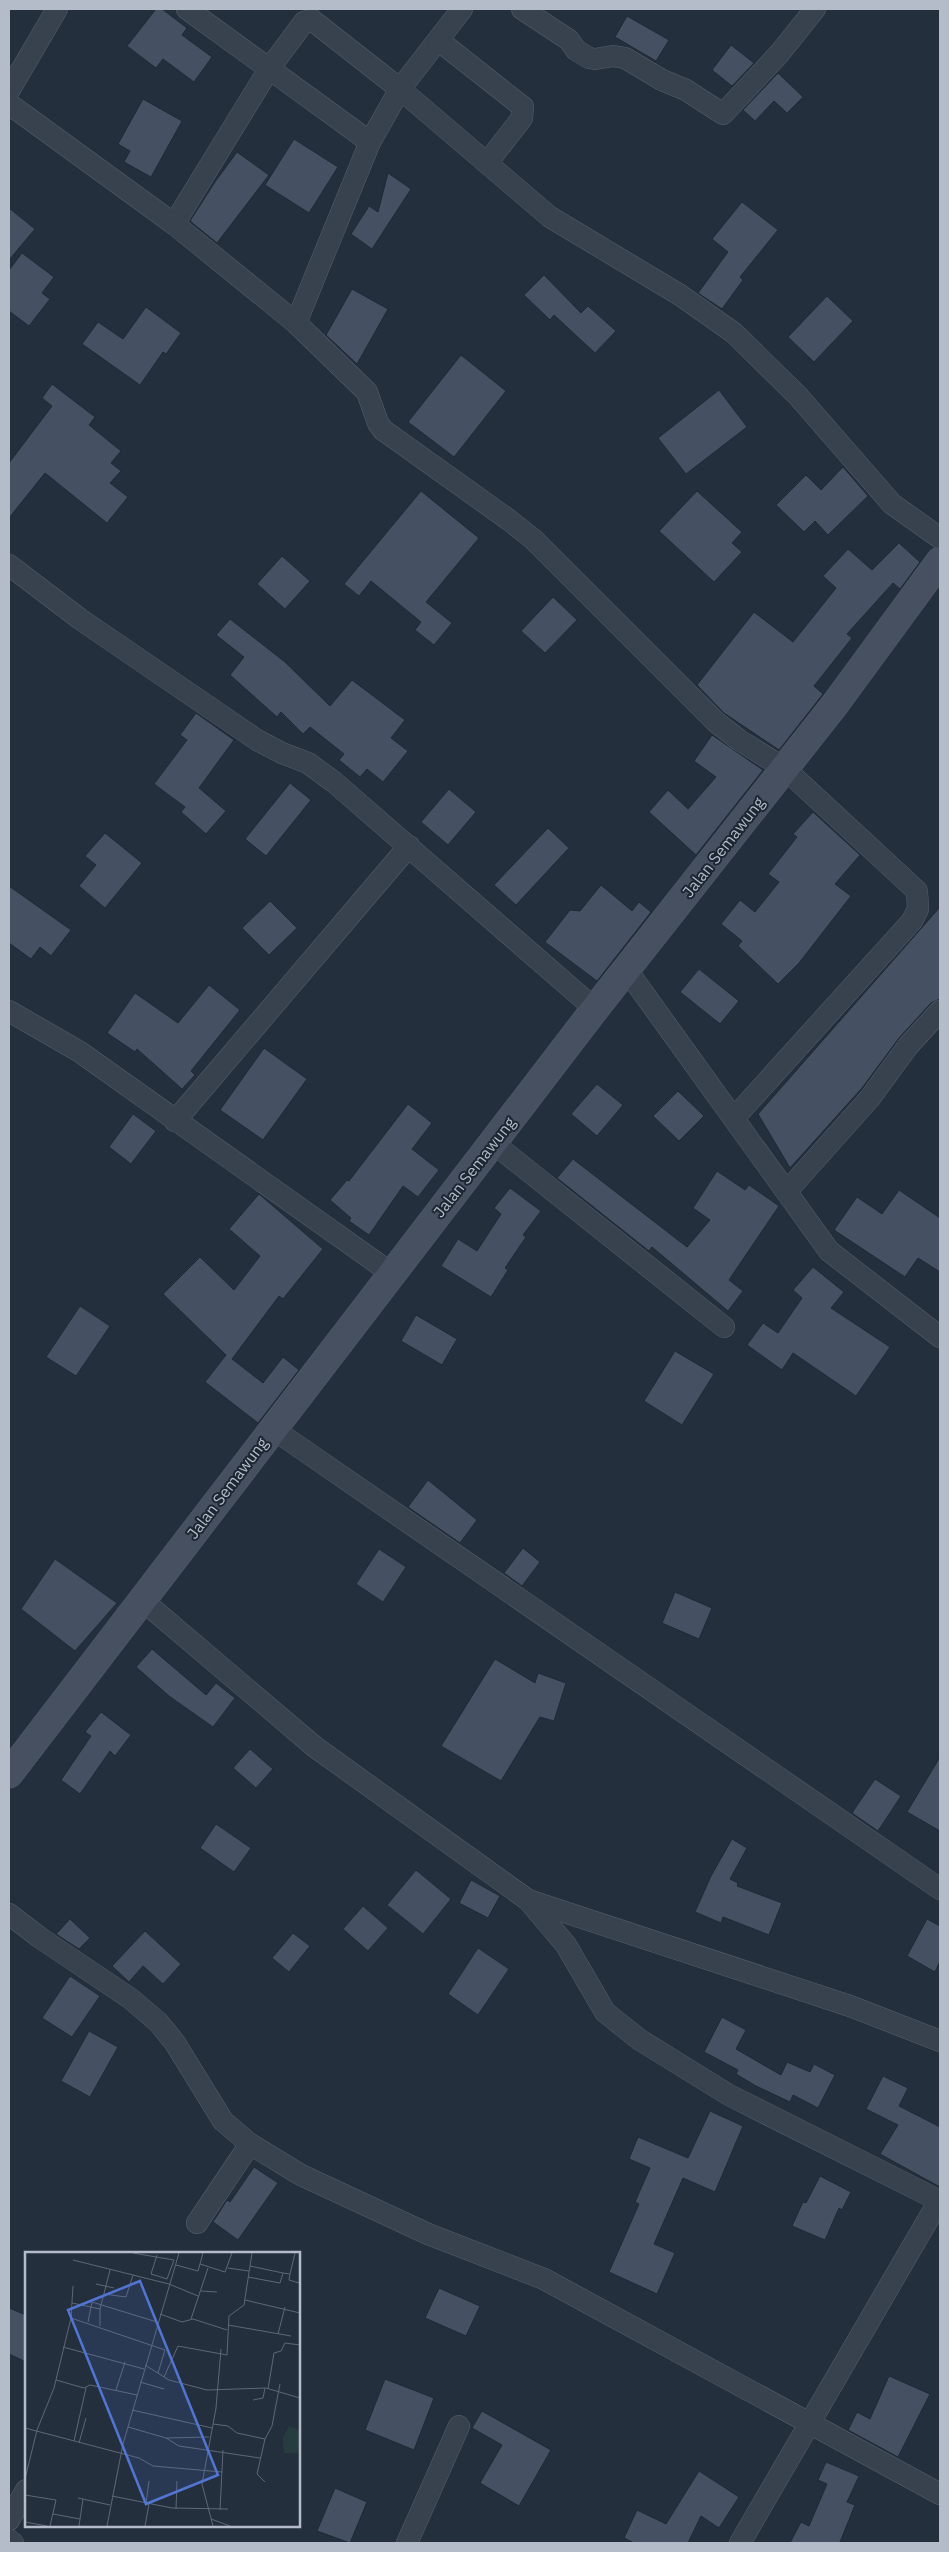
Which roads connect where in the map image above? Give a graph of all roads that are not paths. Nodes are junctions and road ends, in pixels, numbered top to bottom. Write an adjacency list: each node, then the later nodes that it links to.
1 (57, 9): 9 (street)
2 (187, 9): 7 (street)
3 (462, 9): 6 (street)
4 (522, 9): 5 (street)
5 (815, 9)
6 (438, 40): 8 (street); 12 (street)
7 (269, 68): 8 (street); 11 (street); 13 (street)
8 (400, 89): 11 (street); 12 (street)
9 (9, 91)
10 (9, 104): 13 (street)
11 (370, 142): 14 (street)
12 (486, 163): 15 (street)
13 (174, 224): 14 (street)
14 (296, 322): 18 (street)
15 (940, 538)
16 (940, 561): 18 (street, Jalan Semawung)
17 (9, 566): 19 (street)
18 (784, 768): 20 (street, Jalan Semawung); 24 (street)
19 (408, 846): 21 (street); 25 (street)
20 (626, 969): 21 (street, Jalan Semawung); 24 (street)
21 (595, 1009): 26 (street, Jalan Semawung)
22 (9, 1011): 25 (street)
23 (940, 1011): 27 (street)
24 (734, 1118): 27 (street)
25 (175, 1121): 28 (street)
26 (492, 1142): 28 (street, Jalan Semawung); 29 (street)
27 (787, 1191): 30 (street)
28 (391, 1273): 31 (street, Jalan Semawung)
29 (724, 1328)
30 (940, 1337)
31 (273, 1429): 32 (street, Jalan Semawung); 34 (street)
32 (142, 1600): 33 (street, Jalan Semawung); 35 (street)
33 (9, 1774)
34 (940, 1889)
35 (528, 1900): 37 (street); 39 (street)
36 (9, 1914): 38 (street)
37 (940, 2041)
38 (250, 2144): 40 (street); 41 (street)
39 (940, 2200): 41 (street)
40 (197, 2223)
41 (810, 2423): 44 (street); 49 (street)
42 (459, 2426): 48 (street)
43 (25, 2492): 45 (street)
44 (940, 2494)
45 (9, 2520)
46 (9, 2540): 47 (street)
47 (14, 2543)
48 (407, 2543)
49 (740, 2543)

